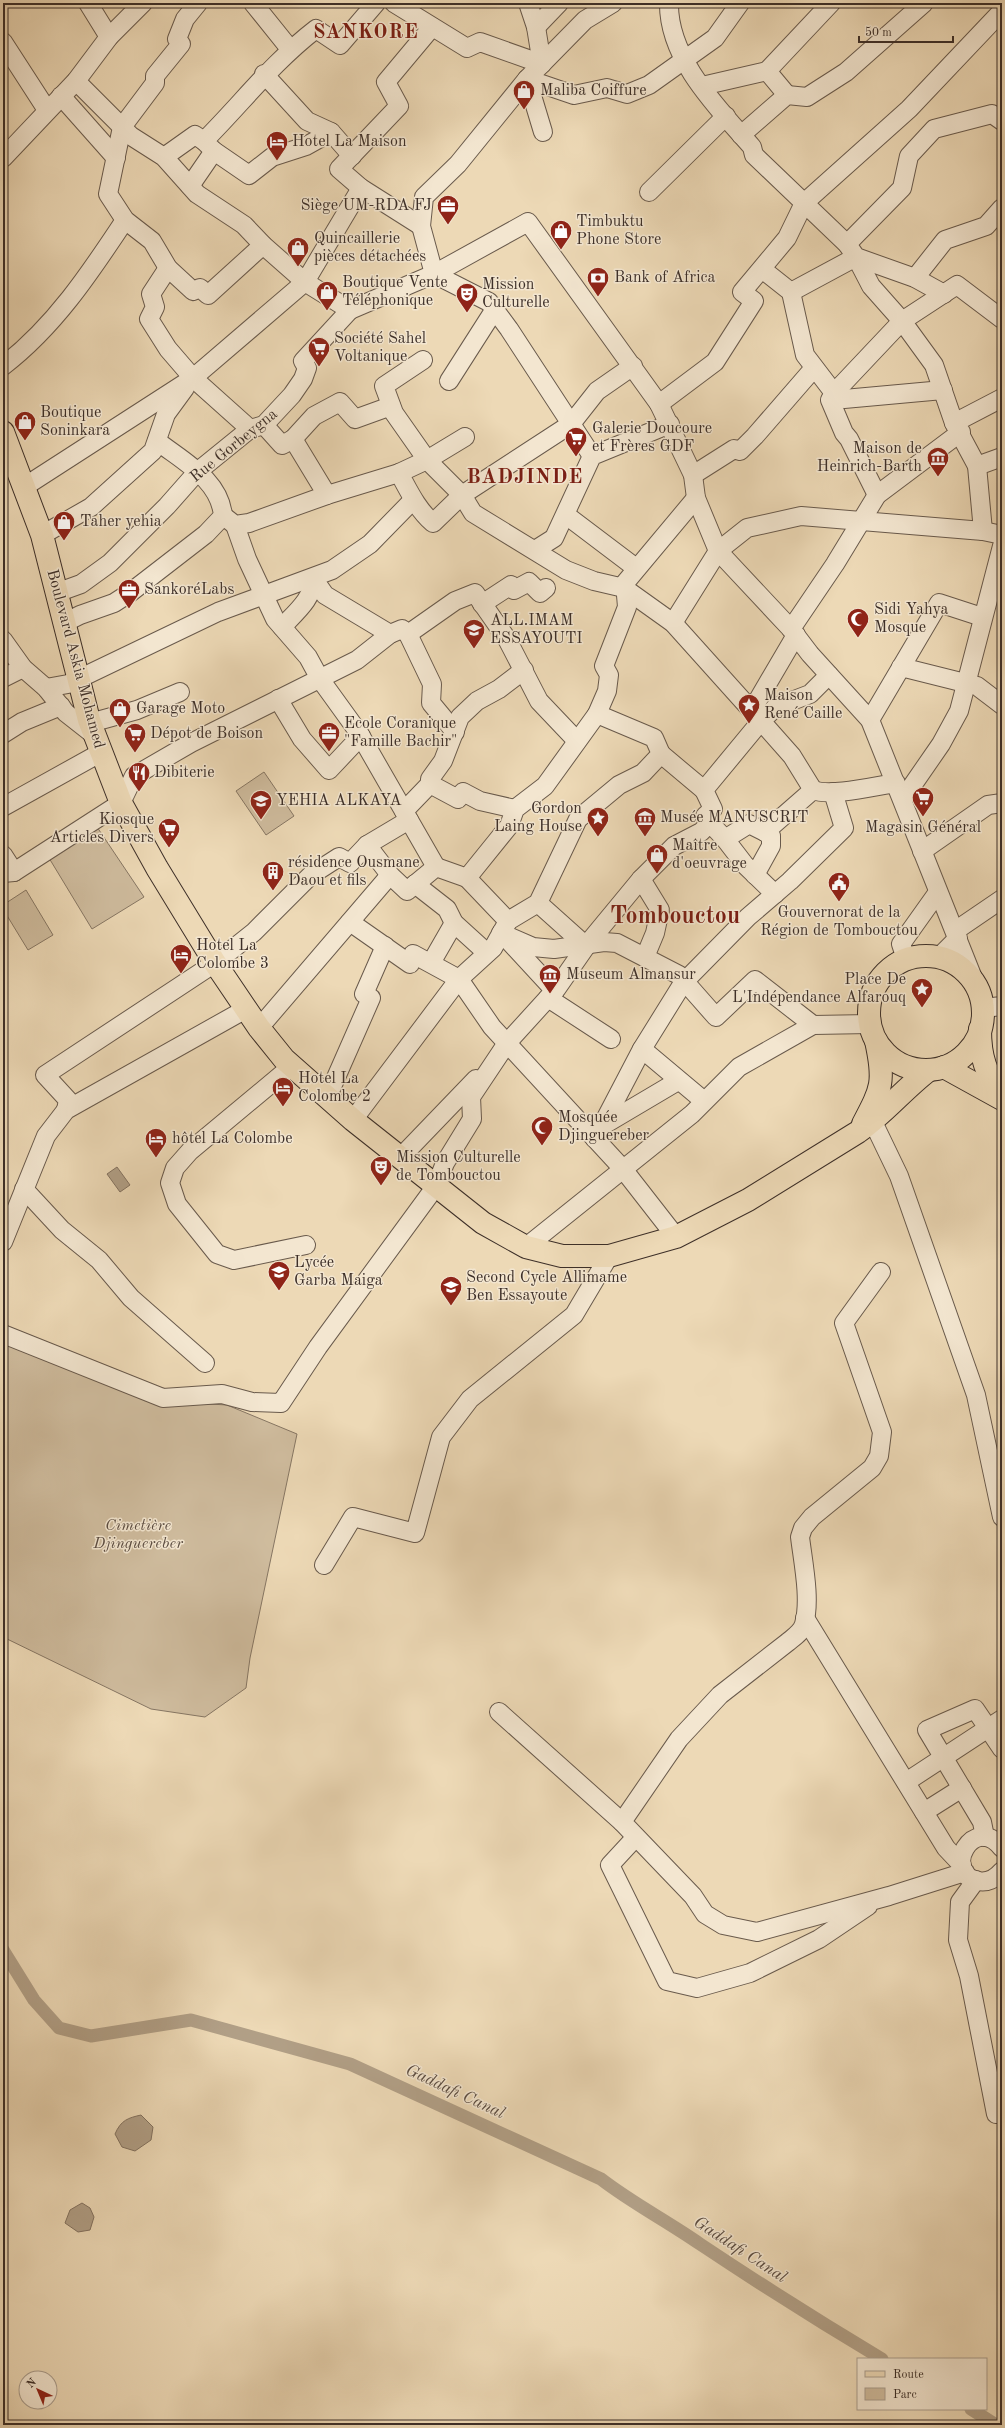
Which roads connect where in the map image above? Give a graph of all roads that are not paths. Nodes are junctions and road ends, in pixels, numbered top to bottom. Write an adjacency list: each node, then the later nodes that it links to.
1 (88, 3): 17 (street)
2 (143, 3): 17 (street)
3 (198, 3): 32 (street)
4 (253, 3): 19 (street)
5 (376, 3): 19 (street)
6 (394, 3): 16 (street)
7 (528, 3): 15 (street)
8 (559, 3): 15 (street)
9 (613, 3): 21 (street)
10 (669, 3): 20 (street)
11 (740, 3): 20 (street)
12 (831, 3): 22 (street)
13 (924, 3): 27 (street)
14 (1002, 11): 44 (street)
15 (536, 27): 21 (street)
16 (432, 28): 21 (street); 37 (street)
17 (109, 36): 25 (street)
18 (3, 42): 29 (street)
19 (290, 49): 23 (street)
20 (685, 61): 24 (street); 26 (street)
21 (542, 64): 24 (street)
22 (767, 72): 26 (street); 27 (street)
23 (264, 74): 33 (street); 36 (street)
24 (527, 79): 34 (street); 47 (street)
25 (76, 81): 28 (street); 32 (street)
26 (702, 86): 31 (street)
27 (787, 95): 35 (street)
28 (61, 96): 29 (street); 39 (street)
29 (47, 110): 38 (street)
30 (999, 113): 49 (street)
31 (726, 116): 35 (street); 43 (street)
32 (122, 127): 39 (street); 40 (street)
33 (331, 132): 36 (street); 37 (street)
34 (543, 132)
35 (741, 135): 44 (street)
36 (209, 146): 40 (street); 41 (street)
37 (352, 156): 42 (street)
38 (3, 158)
39 (116, 158): 46 (street)
40 (164, 158): 41 (street)
41 (190, 186): 48 (street)
42 (361, 188): 47 (street); 54 (street)
43 (649, 192)
44 (804, 203): 49 (street); 51 (street)
45 (1002, 208): 53 (street)
46 (125, 220): 50 (street); 62 (street)
47 (421, 226): 52 (street)
48 (263, 245): 50 (street); 54 (street)
49 (851, 251): 53 (street); 55 (street); 60 (street)
50 (168, 268): 65 (street)
51 (762, 270): 55 (street); 71 (street)
52 (434, 274): 57 (street); 58 (street); 63 (street)
53 (916, 278): 56 (street)
54 (305, 282): 57 (street); 65 (street)
55 (791, 292): 64 (street)
56 (944, 294): 59 (street); 60 (street)
57 (350, 310): 69 (street, Rue Gorbeygna)
58 (495, 310): 66 (street); 74 (street)
59 (1000, 313)
60 (902, 321): 67 (street); 68 (street)
61 (423, 360): 72 (street)
62 (3, 366)
63 (633, 366): 71 (street); 74 (street)
64 (814, 368): 68 (street); 88 (street)
65 (193, 378): 76 (street); 81 (street); 89 (street)
66 (449, 381)
67 (943, 390): 68 (street); 77 (street)
68 (834, 393): 92 (street)
69 (292, 395): 73 (street); 76 (street, Rue Gorbeygna)
70 (1002, 398): 77 (street)
71 (659, 404): 75 (street)
72 (391, 406): 73 (street); 84 (street)
73 (314, 416): 80 (street)
74 (571, 424): 82 (street); 91 (street)
75 (670, 424): 82 (street); 88 (street)
76 (257, 427): 80 (street); 86 (street, Rue Gorbeygna)
77 (957, 427): 85 (street); 92 (street)
78 (3, 432): 89 (main road, Boulevard Askia Mohamed)
79 (465, 437): 84 (street)
80 (293, 439): 90 (street)
81 (157, 441): 86 (street); 99 (street)
82 (592, 456): 95 (street)
83 (1002, 457): 85 (street)
84 (427, 460): 87 (street); 91 (street)
85 (977, 466): 98 (street)
86 (198, 472): 96 (street); 108 (street, Rue Gorbeygna)
87 (399, 473): 90 (street); 94 (street)
88 (693, 475): 93 (street)
89 (24, 487): 99 (main road, Boulevard Askia Mohamed)
90 (327, 495): 96 (street)
91 (462, 495): 94 (street); 102 (street)
92 (877, 495): 97 (street)
93 (696, 498): 103 (street); 104 (street)
94 (413, 500): 105 (street)
95 (566, 515): 102 (street); 104 (street)
96 (229, 521): 109 (street); 112 (street)
97 (860, 521): 98 (street); 103 (street); 115 (street)
98 (983, 531): 100 (street)
99 (42, 535): 108 (main road, Boulevard Askia Mohamed)
100 (1002, 535)
101 (1002, 546): 111 (street)
102 (535, 550): 107 (street)
103 (718, 551): 113 (street); 115 (street)
104 (636, 568): 107 (street)
105 (313, 578): 109 (street); 114 (street); 116 (street)
106 (546, 588): 110 (street)
107 (624, 588): 113 (street); 132 (street)
108 (56, 593): 112 (main road, Boulevard Askia Mohamed)
109 (263, 596): 114 (street); 124 (street)
110 (482, 604): 117 (street); 121 (street)
111 (982, 617): 119 (street); 126 (street)
112 (64, 623): 124 (main road, Boulevard Askia Mohamed)
113 (673, 623): 133 (street)
114 (282, 627): 125 (street)
115 (793, 632): 122 (street); 133 (street)
116 (390, 634): 117 (street); 125 (street)
117 (408, 634): 135 (street)
118 (3, 640): 120 (street)
119 (901, 667): 126 (street); 134 (street)
120 (23, 668): 123 (street); 127 (street)
121 (524, 670): 135 (street); 139 (street)
122 (829, 675): 133 (street); 134 (street)
123 (3, 678)
124 (78, 678): 127 (street); 138 (main road, Boulevard Askia Mohamed)
125 (320, 679): 129 (street); 137 (street)
126 (965, 684): 130 (street); 144 (street)
127 (46, 688): 131 (street)
128 (180, 692): 138 (street)
129 (278, 699): 137 (street); 146 (street)
130 (1002, 705)
131 (61, 706): 136 (street); 138 (street)
132 (597, 714): 139 (street); 140 (street)
133 (758, 717): 142 (street); 143 (street)
134 (870, 720): 144 (street)
135 (455, 732): 141 (street)
136 (3, 734)
137 (361, 736): 150 (street)
138 (95, 737): 146 (main road, Boulevard Askia Mohamed); 148 (street)
139 (577, 741): 149 (street)
140 (661, 754): 142 (street); 167 (street)
141 (430, 784): 149 (street); 150 (street)
142 (704, 790): 151 (street)
143 (813, 790): 145 (street); 152 (street)
144 (900, 791): 145 (street); 155 (street)
145 (833, 792): 165 (street)
146 (121, 802): 158 (street); 178 (main road, Boulevard Askia Mohamed)
147 (1002, 803): 155 (street)
148 (3, 807)
149 (515, 809): 161 (street)
150 (406, 815): 154 (street); 157 (street)
151 (710, 823): 153 (street); 162 (street)
152 (765, 832): 153 (street); 160 (street)
153 (725, 839): 160 (street)
154 (367, 845): 159 (street); 178 (street)
155 (922, 851): 164 (street)
156 (3, 855): 158 (street)
157 (436, 867): 161 (street); 163 (street)
158 (8, 872)
159 (390, 875): 163 (street); 168 (street)
160 (755, 875): 165 (street)
161 (467, 878): 170 (street)
162 (641, 879): 173 (street); 175 (street)
163 (415, 884): 169 (street)
164 (938, 892): 171 (street); 177 (street)
165 (775, 894): 181 (street)
166 (1002, 899): 171 (street)
167 (538, 903): 170 (street); 173 (street)
168 (350, 922): 172 (street); 186 (street)
169 (454, 924): 174 (street); 179 (street)
170 (505, 927): 173 (street); 174 (street); 182 (street)
171 (957, 934): 176 (street); 183 (street)
172 (385, 946): 179 (street); 194 (street)
173 (586, 946): 175 (street); 182 (street)
174 (487, 953): 180 (street)
175 (645, 957): 181 (street)
176 (939, 957): 177 (main road); 183 (main road)
177 (906, 959): 187 (main road)
178 (215, 963): 184 (main road, Boulevard Askia Mohamed); 197 (street)
179 (431, 963): 180 (street)
180 (459, 979): 189 (street); 198 (street)
181 (685, 981): 185 (street); 190 (street)
182 (551, 995): 188 (street); 189 (street)
183 (986, 1008): 192 (main road); 195 (main road)
184 (246, 1009): 186 (main road, Boulevard Askia Mohamed); 197 (street)
185 (813, 1026): 187 (street); 196 (street)
186 (259, 1028): 191 (main road, Boulevard Askia Mohamed)
187 (872, 1032): 192 (main road); 199 (main road)
188 (611, 1039)
189 (504, 1048): 200 (street); 201 (street); 203 (street)
190 (642, 1049): 193 (street); 200 (street)
191 (292, 1066): 194 (main road, Boulevard Askia Mohamed); 207 (street)
192 (937, 1068): 195 (main road); 199 (main road, Boulevard Askia Mohamed)
193 (678, 1081): 196 (street); 200 (street)
194 (327, 1098): 198 (main road, Boulevard Askia Mohamed)
195 (1002, 1098)
196 (704, 1101): 202 (street)
197 (66, 1110): 204 (street)
198 (353, 1120): 201 (main road, Boulevard Askia Mohamed)
199 (865, 1127): 205 (main road, Boulevard Askia Mohamed); 213 (street)
200 (598, 1132): 202 (street)
201 (400, 1158): 203 (main road, Boulevard Askia Mohamed)
202 (623, 1169): 205 (street); 208 (street)
203 (436, 1186): 208 (main road, Boulevard Askia Mohamed); 211 (street)
204 (24, 1189): 206 (street); 212 (street)
205 (676, 1236): 209 (main road, Boulevard Askia Mohamed)
206 (3, 1242)
207 (306, 1245)
208 (526, 1247): 209 (main road, Boulevard Askia Mohamed)
209 (610, 1256): 214 (street)
210 (881, 1272): 215 (street)
211 (3, 1334)
212 (205, 1363)
213 (1002, 1517)
214 (324, 1564)
215 (805, 1618): 220 (street); 223 (street)
216 (499, 1712): 223 (street)
217 (995, 1724): 218 (street); 219 (street); 219 (street)
218 (1002, 1749)
219 (944, 1758): 220 (street); 221 (street)
220 (906, 1782): 222 (street)
221 (962, 1788): 222 (street); 224 (street)
222 (924, 1812): 227 (street)
223 (622, 1822): 225 (street)
224 (985, 1837): 226 (street); 227 (street)
225 (635, 1838): 229 (street); 229 (street)
226 (1002, 1848)
227 (967, 1872): 228 (street); 229 (street); 230 (street)
228 (1001, 1877)
229 (880, 1898)
230 (996, 2114)

